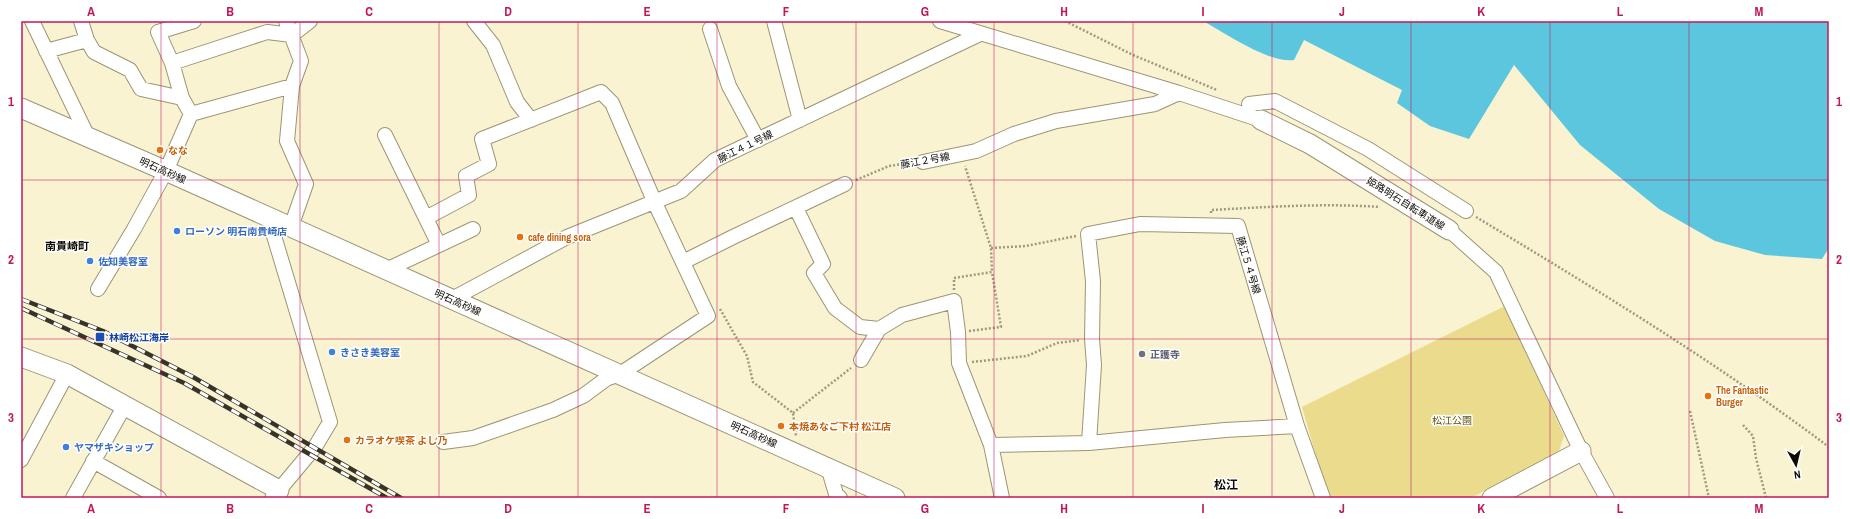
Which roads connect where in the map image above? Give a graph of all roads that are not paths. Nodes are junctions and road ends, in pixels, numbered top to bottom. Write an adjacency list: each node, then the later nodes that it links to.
1 (32, 21): 14 (street)
2 (81, 21): 13 (street)
3 (194, 21): 9 (street)
4 (286, 21): 12 (street)
5 (310, 21): 12 (street)
6 (474, 21): 22 (street)
7 (774, 21): 23 (street)
8 (940, 21): 11 (street)
9 (156, 26): 15 (street)
10 (710, 29): 27 (street)
11 (980, 34): 17 (street); 23 (street, 藤江４１号線)
12 (292, 35): 15 (street); 16 (street)
13 (87, 40): 14 (street); 18 (street)
14 (46, 51): 26 (street)
15 (172, 63): 18 (street)
16 (292, 86): 21 (street); 36 (street)
17 (1179, 93): 24 (street); 28 (street, 藤江２号線)
18 (182, 98): 21 (street)
19 (1249, 104): 33 (street)
20 (21, 108): 26 (main road, 明石高砂線)
21 (191, 114): 29 (street)
22 (531, 120): 31 (street); 35 (street)
23 (800, 120): 27 (street, 藤江４１号線)
24 (1261, 120): 38 (main road, 姫路明石自転車道線)
25 (385, 135): 35 (street)
26 (88, 136): 29 (main road, 明石高砂線)
27 (758, 140): 31 (street, 藤江４１号線)
28 (923, 162)
29 (166, 171): 34 (main road, 明石高砂線); 42 (street)
30 (845, 184): 32 (street)
31 (655, 203): 40 (street); 43 (street, 藤江４１号線)
32 (796, 208): 40 (street); 44 (street)
33 (1466, 211)
34 (268, 216): 36 (main road, 明石高砂線); 58 (street)
35 (426, 218): 39 (street)
36 (291, 227): 41 (main road, 明石高砂線)
37 (473, 229): 39 (street)
38 (1449, 230): 54 (street)
39 (439, 245): 41 (street)
40 (683, 262): 48 (street)
41 (386, 270): 43 (main road, 明石高砂線)
42 (98, 289)
43 (452, 300): 48 (main road, 明石高砂線)
44 (879, 329): 46 (street); 53 (street)
45 (21, 356): 47 (main road)
46 (861, 360)
47 (67, 374): 49 (main road); 55 (street)
48 (620, 374): 51 (street); 57 (main road, 明石高砂線)
49 (125, 405): 56 (street); 58 (main road)
50 (1297, 426): 52 (street); 52 (street, 藤江５４号線); 64 (street)
51 (443, 442)
52 (1089, 444): 53 (street)
53 (991, 445): 63 (street)
54 (1581, 451): 65 (main road); 66 (street)
55 (21, 460)
56 (94, 461): 59 (street); 60 (street)
57 (828, 467): 61 (street); 62 (main road, 明石高砂線)
58 (277, 494)
59 (73, 498)
60 (159, 498)
61 (840, 498)
62 (895, 498)
63 (1002, 498)
64 (1323, 498)
65 (1492, 498)
66 (1607, 498)

